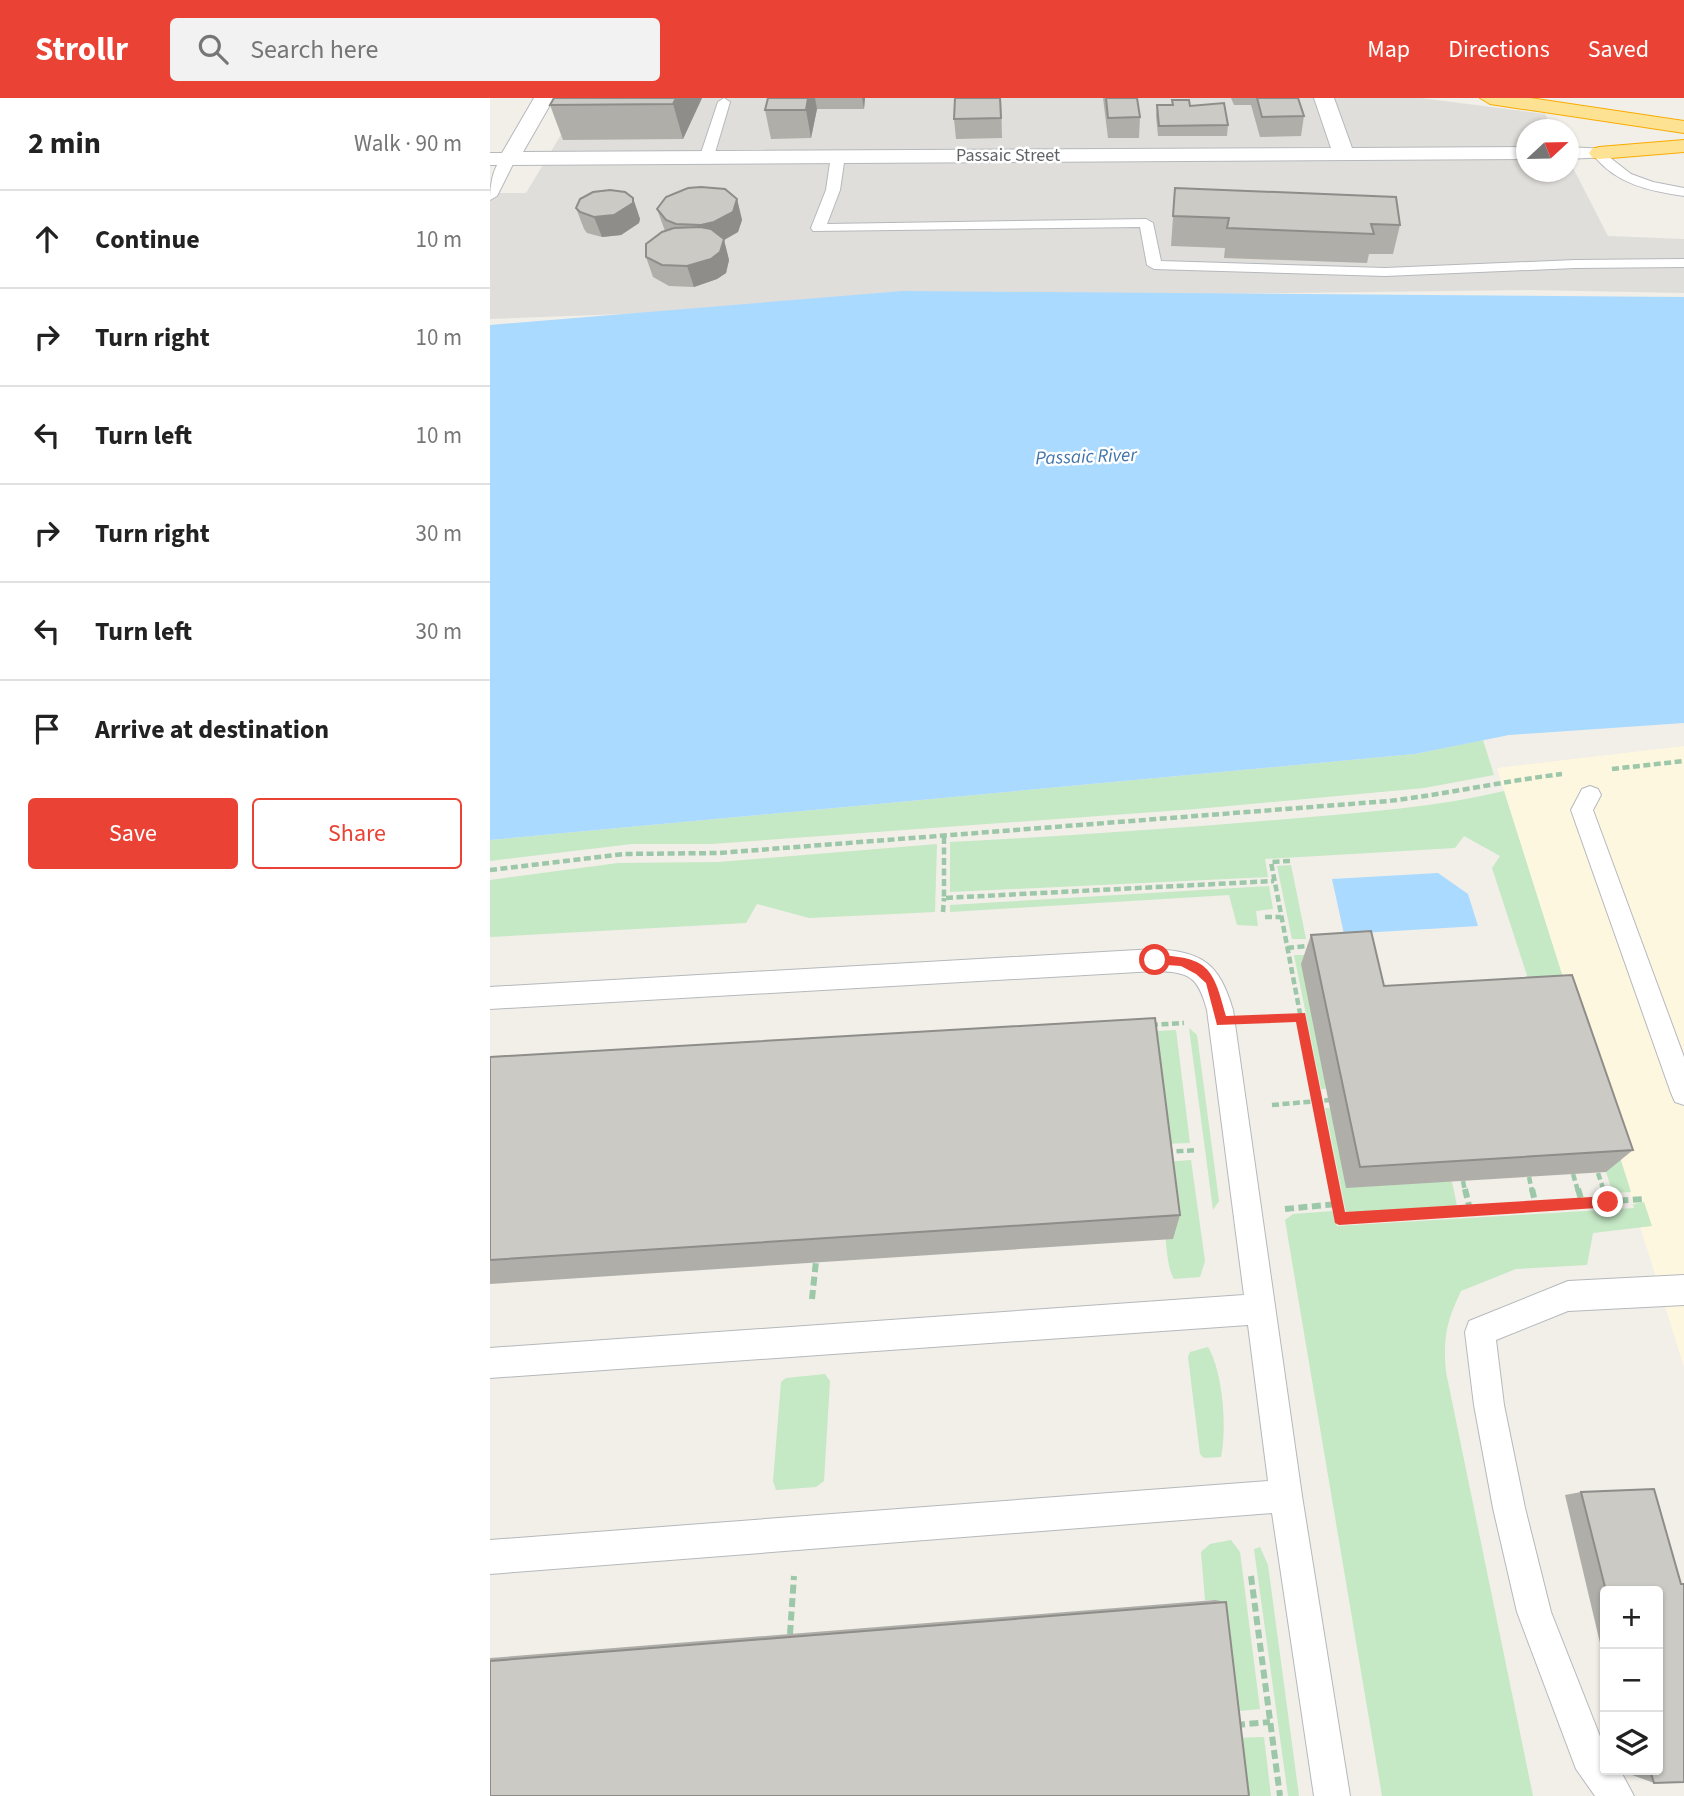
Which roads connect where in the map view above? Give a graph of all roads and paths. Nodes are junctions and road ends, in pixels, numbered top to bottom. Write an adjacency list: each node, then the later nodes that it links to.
1 (544, 98): 13 (street)
2 (1324, 98): 10 (street)
3 (1490, 98): 5 (highway)
4 (723, 102): 11 (lane)
5 (1684, 127)
6 (1684, 146): 9 (highway)
7 (1516, 153): 10 (street, Passaic Street)
8 (1579, 153): 9 (street)
9 (1599, 153): 14 (lane)
10 (1343, 154): 12 (street, Passaic Street)
11 (707, 156): 12 (street, Passaic Street); 13 (street, Passaic Street)
12 (838, 156): 16 (lane)
13 (499, 158): 15 (lane)
14 (1684, 192)
15 (490, 196)
16 (1684, 263)
17 (1684, 761): 18 (path)
18 (1601, 770)
19 (1574, 773): 21 (path)
20 (1590, 795): 35 (lane)
21 (944, 837): 23 (path); 25 (path)
22 (1290, 861): 24 (path)
23 (490, 870)
24 (1274, 881): 25 (path); 27 (path)
25 (944, 898): 26 (path)
26 (943, 912)
27 (1281, 916): 28 (path); 30 (path)
28 (1265, 917)
29 (1308, 946): 30 (path)
30 (1287, 948): 32 (path)
31 (490, 998): 33 (lane)
32 (1300, 1016): 33 (path); 37 (path)
33 (1221, 1022): 34 (path); 53 (lane)
34 (1141, 1026)
35 (1684, 1093)
36 (1329, 1100): 37 (path)
37 (1317, 1101): 38 (path); 49 (path)
38 (1271, 1105)
39 (1197, 1150): 40 (path)
40 (1163, 1152)
41 (1598, 1173): 47 (path)
42 (1573, 1174): 46 (path)
43 (1529, 1177): 48 (path)
44 (1463, 1181): 49 (path)
45 (1644, 1199): 47 (path)
46 (1582, 1202): 47 (path); 48 (path)
47 (1608, 1202)
48 (1536, 1206): 49 (path)
49 (1470, 1210)
50 (816, 1261): 52 (path)
51 (1684, 1290): 62 (lane)
52 (812, 1303)
53 (1260, 1309): 54 (lane); 55 (lane)
54 (490, 1363)
55 (1286, 1496): 56 (lane); 61 (lane)
56 (490, 1557)
57 (794, 1575): 58 (path)
58 (790, 1634)
59 (1270, 1722): 60 (path)
60 (1229, 1726)
61 (1332, 1796)
62 (1616, 1796)

